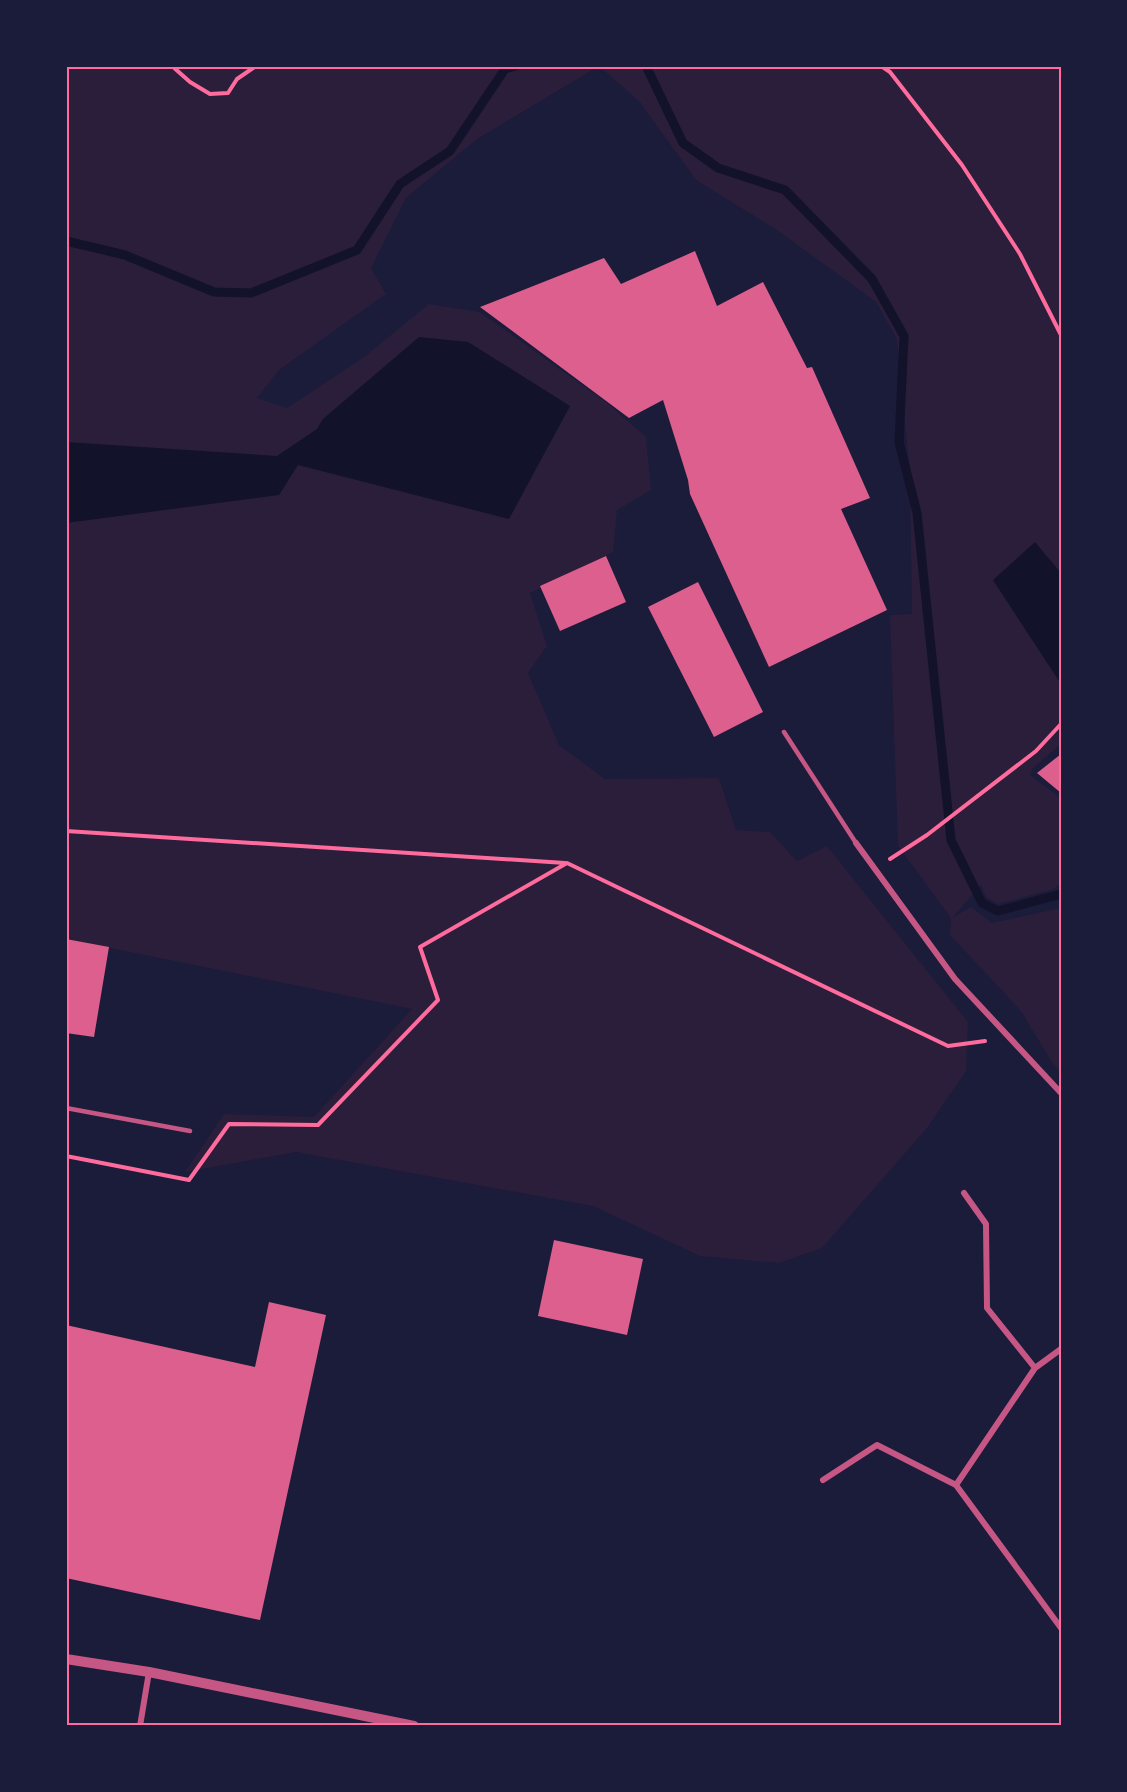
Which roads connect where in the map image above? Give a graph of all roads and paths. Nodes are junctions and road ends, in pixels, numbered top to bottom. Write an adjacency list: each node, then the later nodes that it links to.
1 (172, 66): 2 (path)
2 (256, 66)
3 (881, 66): 4 (path)
4 (1061, 335)
5 (1061, 724): 9 (path)
6 (784, 732): 8 (lane)
7 (66, 831): 10 (path)
8 (856, 843): 11 (street)
9 (898, 854)
10 (567, 863): 11 (path); 15 (path)
11 (1008, 1035): 12 (street)
12 (1061, 1093)
13 (66, 1108): 14 (lane)
14 (190, 1131)
15 (66, 1156)
16 (964, 1193): 18 (street)
17 (1061, 1349): 18 (street)
18 (1035, 1368): 20 (street)
19 (823, 1480): 20 (street)
20 (956, 1485): 21 (street)
21 (1061, 1628)
22 (66, 1659): 23 (street)
23 (149, 1672): 24 (street); 25 (street)
24 (140, 1726)
25 (414, 1726)

